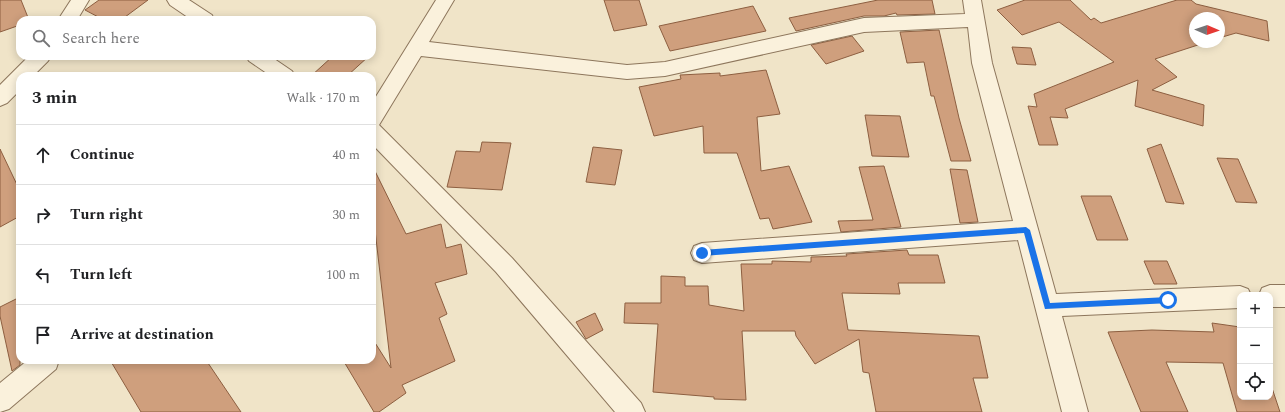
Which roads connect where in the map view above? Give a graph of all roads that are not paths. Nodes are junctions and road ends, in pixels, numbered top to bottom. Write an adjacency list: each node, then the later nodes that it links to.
1 (80, 0): 6 (street)
2 (176, 0): 7 (street)
3 (445, 0): 9 (street)
4 (959, 0): 8 (street)
5 (972, 0): 12 (street)
6 (70, 16)
7 (199, 16)
8 (965, 21): 9 (street); 12 (street)
9 (416, 48): 17 (street)
10 (37, 60): 13 (street)
11 (262, 60): 14 (street)
12 (982, 63): 19 (street)
13 (24, 72)
14 (279, 72)
15 (16, 80): 16 (street)
16 (0, 98)
17 (376, 113)
18 (376, 135): 27 (street)
19 (1026, 230): 20 (street); 24 (street)
20 (702, 253)
21 (1273, 296): 22 (street)
22 (1285, 296)
23 (1237, 297): 24 (street)
24 (1047, 306): 28 (street)
25 (42, 364): 26 (street)
26 (0, 400)
27 (632, 412)
28 (1075, 412)

